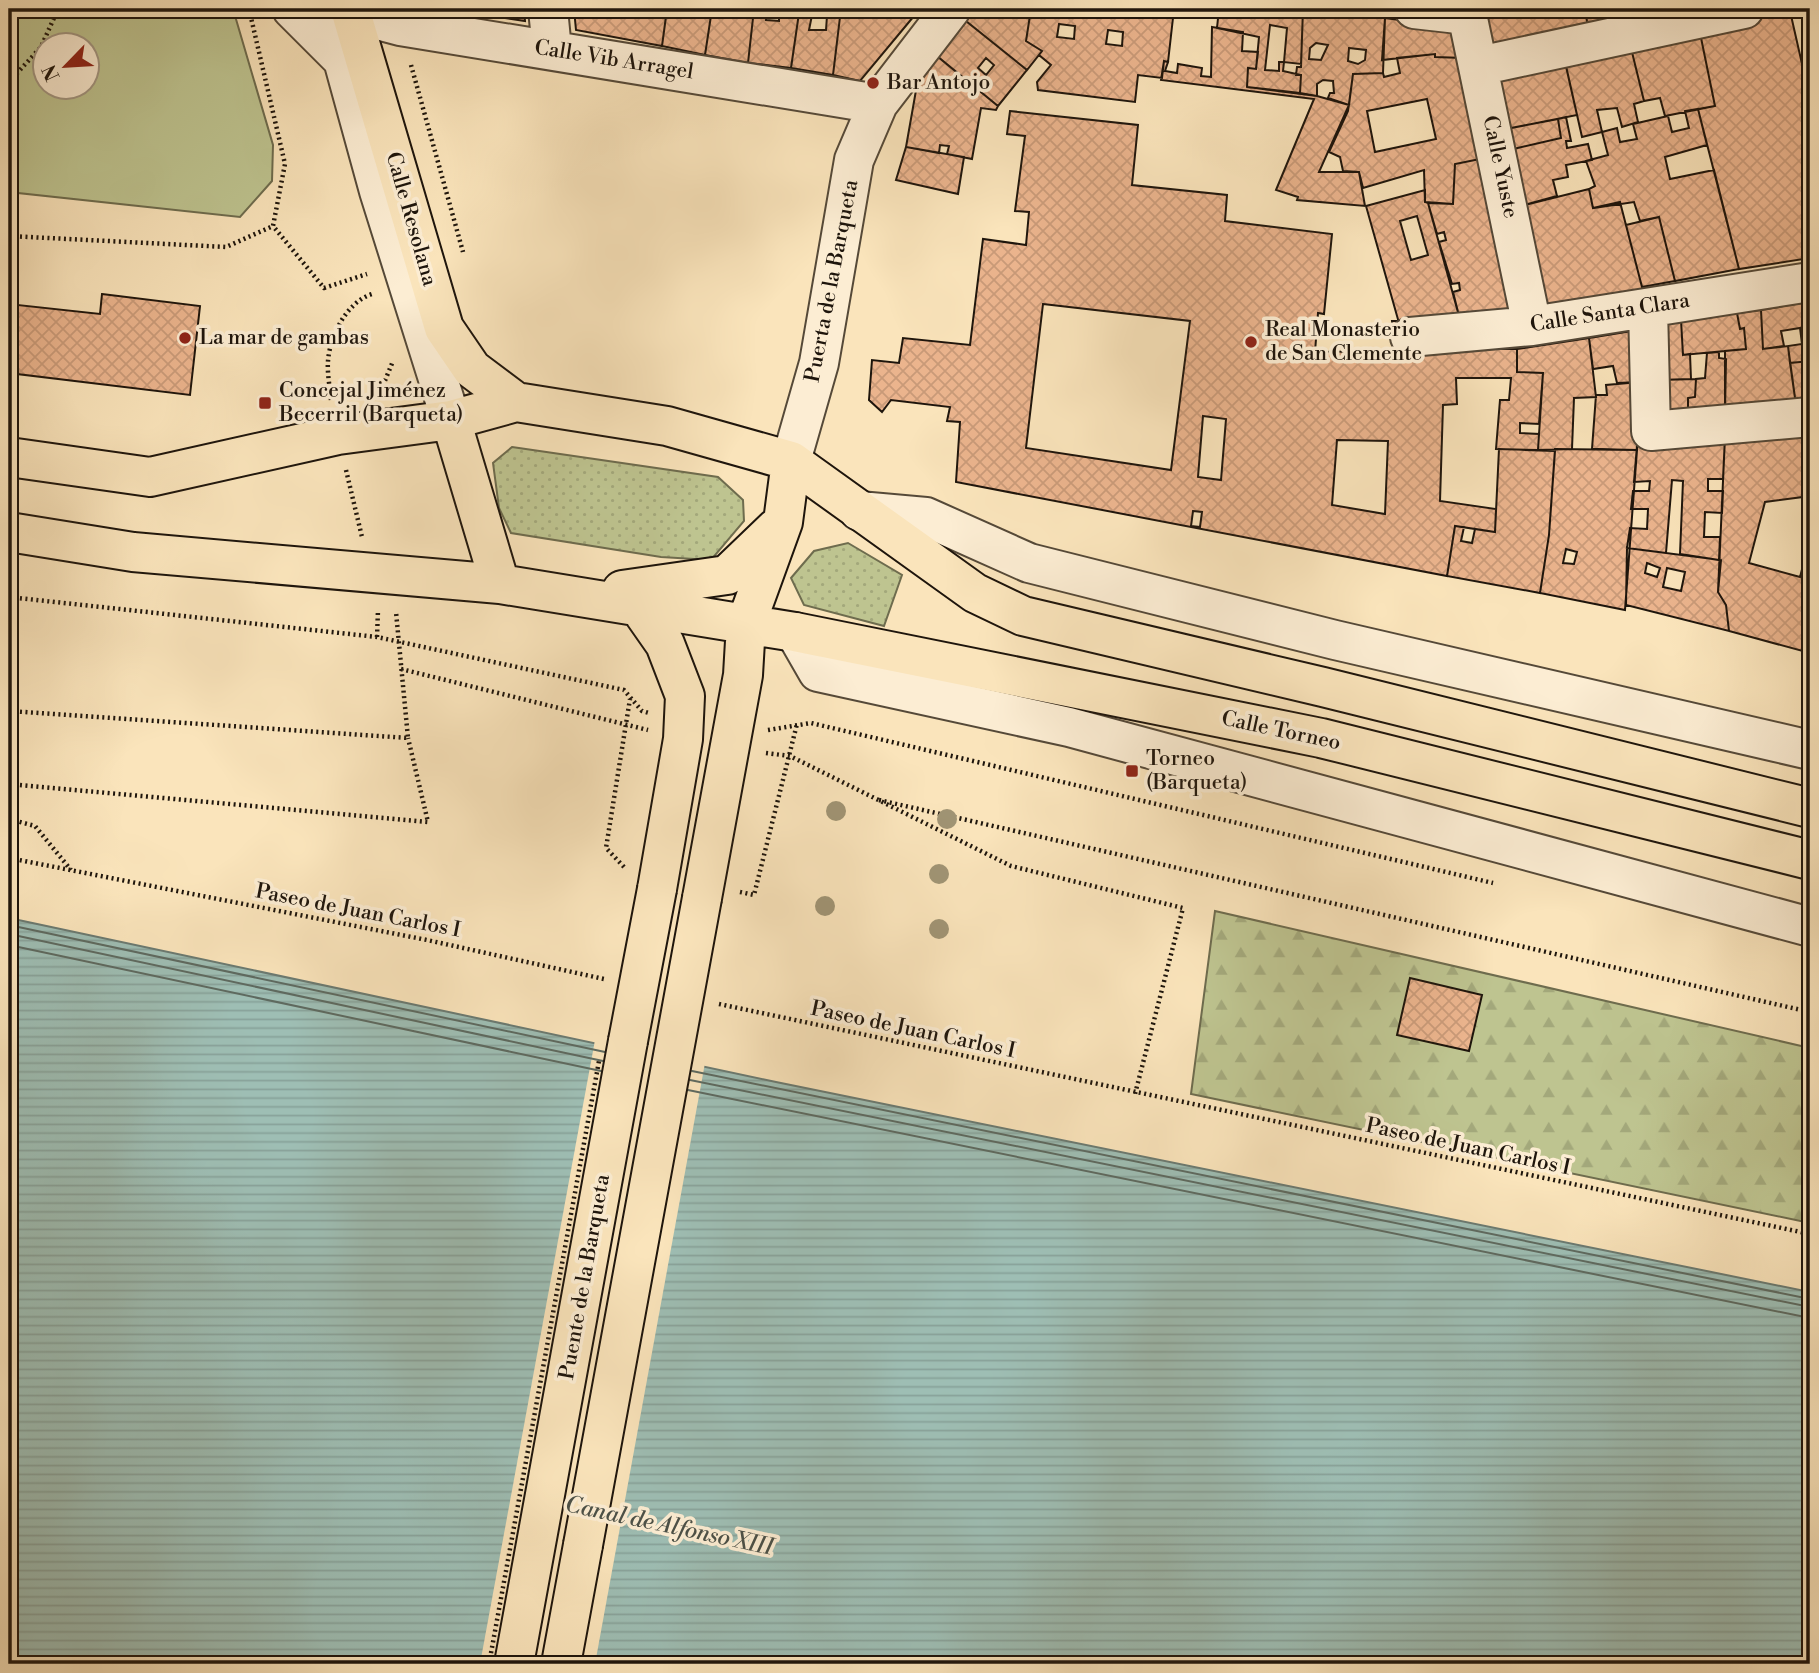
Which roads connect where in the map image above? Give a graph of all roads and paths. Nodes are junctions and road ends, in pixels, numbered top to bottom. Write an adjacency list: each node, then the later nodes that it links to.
1 (58, 9): 12 (path)
2 (249, 9): 14 (path)
3 (548, 9): 9 (street)
4 (1414, 9): 6 (street)
5 (1744, 9): 11 (street)
6 (1467, 12): 11 (street, Calle Yuste)
7 (324, 13): 9 (street, Calle Vib Arragel); 25 (main road, Calle Resolana); 27 (street, Calle Resolana)
8 (939, 13): 13 (street, Puerta de la Barqueta)
9 (552, 50): 13 (street, Calle Vib Arragel)
10 (411, 63): 16 (path)
11 (1479, 66): 21 (street, Calle Yuste)
12 (9, 82)
13 (878, 103): 30 (street, Puerta de la Barqueta)
14 (273, 226): 15 (path); 17 (path)
15 (9, 236)
16 (466, 262)
17 (374, 272)
18 (1810, 282): 20 (street, Calle Santa Clara)
19 (382, 290): 28 (path)
20 (1648, 308): 21 (street, Calle Santa Clara); 26 (street)
21 (1532, 326): 22 (street, Calle Santa Clara)
22 (1410, 337)
23 (394, 359): 24 (path)
24 (370, 392)
25 (516, 402): 27 (main road); 30 (main road)
26 (1810, 417)
27 (451, 420): 28 (main road); 35 (main road)
28 (338, 435): 29 (main road); 34 (path)
29 (9, 457)
30 (791, 461): 31 (main road); 32 (main road)
31 (859, 511): 53 (street); 57 (main road)
32 (783, 522): 37 (main road); 40 (main road)
33 (9, 532): 34 (main road)
34 (370, 573): 35 (main road); 42 (path)
35 (500, 584): 37 (main road)
36 (9, 597): 42 (path)
37 (575, 597): 38 (main road, Calle Torneo)
38 (638, 604): 40 (main road, Calle Torneo); 50 (main road, Puente de la Barqueta)
39 (396, 611): 43 (path)
40 (746, 624): 41 (main road, Calle Torneo); 45 (main road)
41 (795, 632): 45 (main road); 60 (main road, Calle Torneo); 65 (street)
42 (377, 637): 43 (path)
43 (400, 643): 44 (path); 46 (path)
44 (401, 669): 48 (path); 52 (path)
45 (743, 675): 51 (main road)
46 (630, 698): 48 (path); 50 (path)
47 (9, 711): 52 (path)
48 (625, 724): 50 (path); 62 (path)
49 (797, 724): 51 (path); 54 (path); 63 (path)
50 (685, 730): 62 (main road, Puente de la Barqueta)
51 (730, 737): 54 (path); 64 (main road)
52 (408, 738): 55 (path)
53 (1810, 751)
54 (790, 756): 56 (path); 64 (path)
55 (9, 784)
56 (870, 797): 68 (path); 70 (path)
57 (1810, 808)
58 (9, 819): 61 (path)
59 (9, 858): 61 (path, Paseo de Juan Carlos I)
60 (1810, 860)
61 (71, 871): 66 (path, Paseo de Juan Carlos I)
62 (644, 882): 73 (main road, Puente de la Barqueta, bridge)
63 (1498, 884)
64 (715, 894): 74 (main road, bridge)
65 (1810, 927)
66 (605, 979)
67 (714, 1003): 70 (path, Paseo de Juan Carlos I)
68 (1810, 1012)
69 (601, 1049): 72 (path, bridge)
70 (1136, 1094): 71 (path, Paseo de Juan Carlos I)
71 (1810, 1234)
72 (489, 1664)
73 (514, 1664)
74 (561, 1664)

